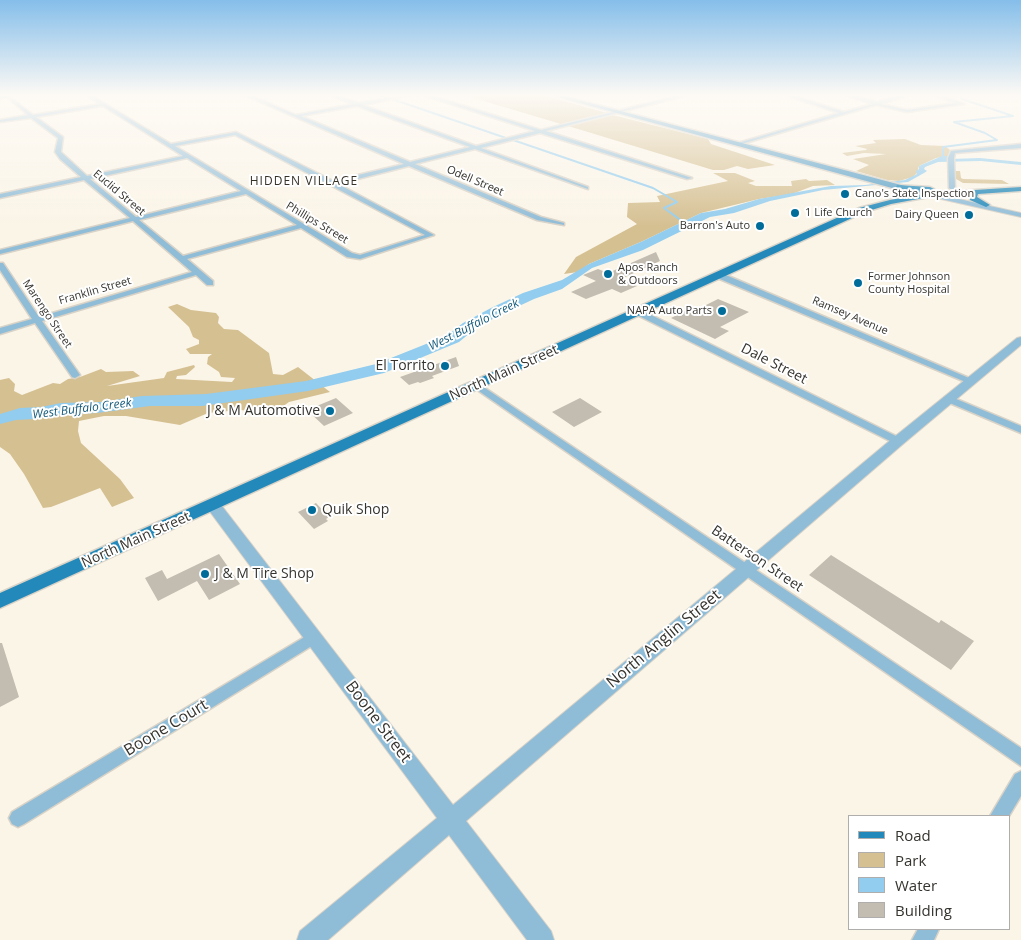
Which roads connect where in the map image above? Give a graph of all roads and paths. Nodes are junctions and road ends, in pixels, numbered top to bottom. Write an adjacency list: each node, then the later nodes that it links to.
1 (61, 138): 17 (street, Euclid Street)
2 (159, 138): 12 (street, Phillips Street)
3 (210, 138): 12 (street)
4 (246, 138): 19 (street)
5 (347, 138): 16 (street, Odell Street)
6 (451, 138): 14 (street)
7 (515, 138): 14 (street)
8 (559, 138): 18 (street)
9 (717, 138): 11 (main road)
10 (760, 138): 11 (street)
11 (740, 144): 20 (main road)
12 (171, 145): 15 (street, Phillips Street)
13 (1021, 146): 22 (street)
14 (476, 147): 16 (street); 21 (street)
15 (189, 156): 17 (street); 26 (street, Phillips Street)
16 (409, 164): 19 (street); 33 (street, Odell Street)
17 (86, 178): 28 (street); 32 (street, Euclid Street)
18 (689, 178)
19 (334, 183): 34 (street, Phillips Street)
20 (897, 187): 22 (main road); 27 (main road); 29 (main road)
21 (586, 188)
22 (952, 188): 24 (main road)
23 (1021, 189): 24 (main road, North Main Street)
24 (986, 190): 25 (main road, North Main Street)
25 (975, 191): 27 (main road, North Main Street); 30 (main road)
26 (246, 192): 32 (street); 34 (street, Phillips Street)
27 (935, 195): 29 (main road, North Main Street); 30 (street)
28 (0, 196)
29 (884, 204): 39 (main road, North Main Street)
30 (986, 205): 31 (street)
31 (1021, 215)
32 (134, 219): 35 (street); 36 (street, Euclid Street)
33 (562, 224)
34 (302, 226): 36 (street)
35 (0, 252)
36 (180, 259): 38 (street, Euclid Street)
37 (0, 265): 42 (street, Marengo Street)
38 (196, 273): 40 (street, Euclid Street); 42 (street, Franklin Street)
39 (718, 275): 41 (main road, North Main Street); 46 (street, Ramsey Avenue)
40 (210, 283)
41 (638, 312): 47 (main road, North Main Street); 50 (street, Dale Street)
42 (36, 320): 43 (street, Franklin Street); 45 (street, Marengo Street)
43 (0, 331)
44 (1021, 340): 46 (street, North Anglin Street)
45 (75, 375)
46 (971, 381): 48 (street, North Anglin Street)
47 (476, 385): 51 (main road, North Main Street); 52 (street, Batterson Street)
48 (949, 399): 49 (street); 50 (street, North Anglin Street)
49 (1021, 430)
50 (898, 441): 52 (street, North Anglin Street)
51 (213, 505): 53 (main road, North Main Street); 54 (street, Boone Street)
52 (745, 571): 55 (street, Batterson Street); 59 (street, North Anglin Street)
53 (0, 601)
54 (313, 638): 58 (street, Boone Court); 59 (street, Boone Street)
55 (1021, 758)
56 (1021, 780): 57 (street)
57 (1000, 815)
58 (18, 818)
59 (451, 820): 60 (street, North Anglin Street); 61 (street, Boone Street)
60 (309, 940)
61 (542, 940)

